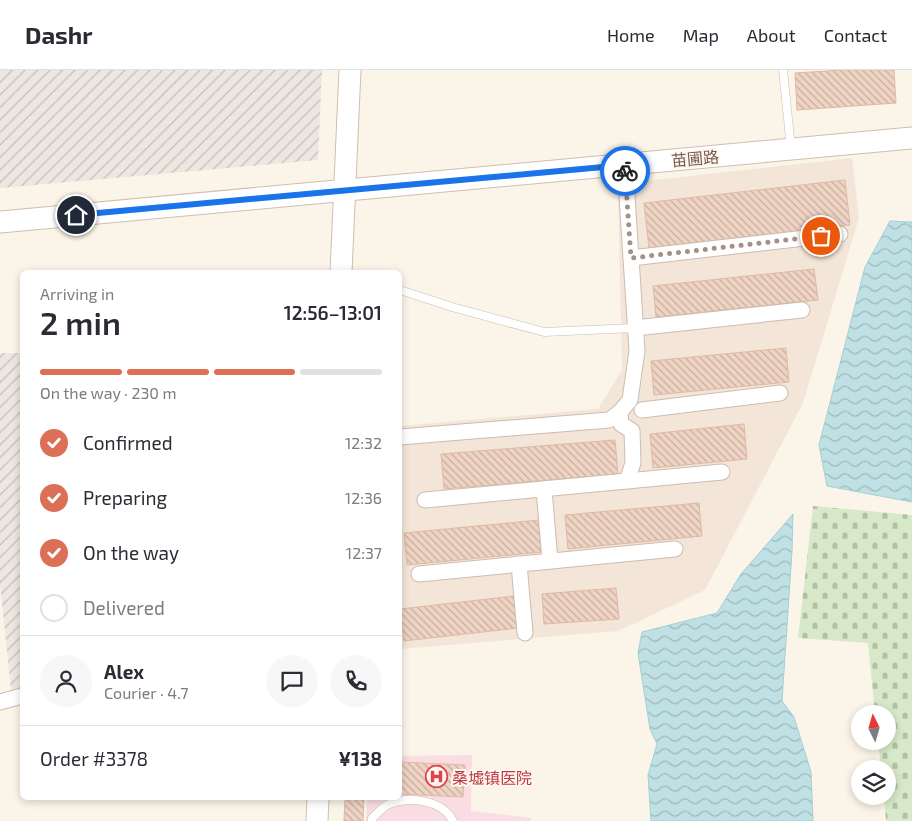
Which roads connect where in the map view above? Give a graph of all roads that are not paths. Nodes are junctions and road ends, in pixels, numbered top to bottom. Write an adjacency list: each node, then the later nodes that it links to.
1 (350, 70): 6 (street)
2 (782, 70): 4 (lane)
3 (912, 138): 4 (street, 苗圃路)
4 (792, 149): 5 (street, 苗圃路)
5 (625, 165): 6 (street, 苗圃路); 9 (street)
6 (344, 190): 7 (street, 苗圃路); 10 (street)
7 (0, 222)
8 (840, 234): 9 (street)
9 (631, 258): 13 (street)
10 (343, 270)
11 (402, 291): 13 (lane)
12 (802, 310): 13 (street)
13 (635, 328): 15 (street)
14 (780, 393): 15 (street)
15 (636, 405): 16 (street); 17 (street)
16 (620, 412): 17 (street); 18 (street)
17 (632, 431): 20 (street)
18 (402, 437)
19 (722, 472): 20 (street)
20 (627, 481): 21 (street)
21 (544, 489): 22 (street); 24 (street)
22 (425, 500)
23 (675, 549): 24 (street)
24 (550, 561): 25 (street)
25 (520, 564): 26 (street); 27 (street)
26 (419, 574)
27 (525, 634)
28 (20, 697): 29 (street)
29 (0, 702)
30 (318, 800): 31 (street)
31 (317, 821)
32 (372, 821): 33 (lane)
33 (453, 821)

